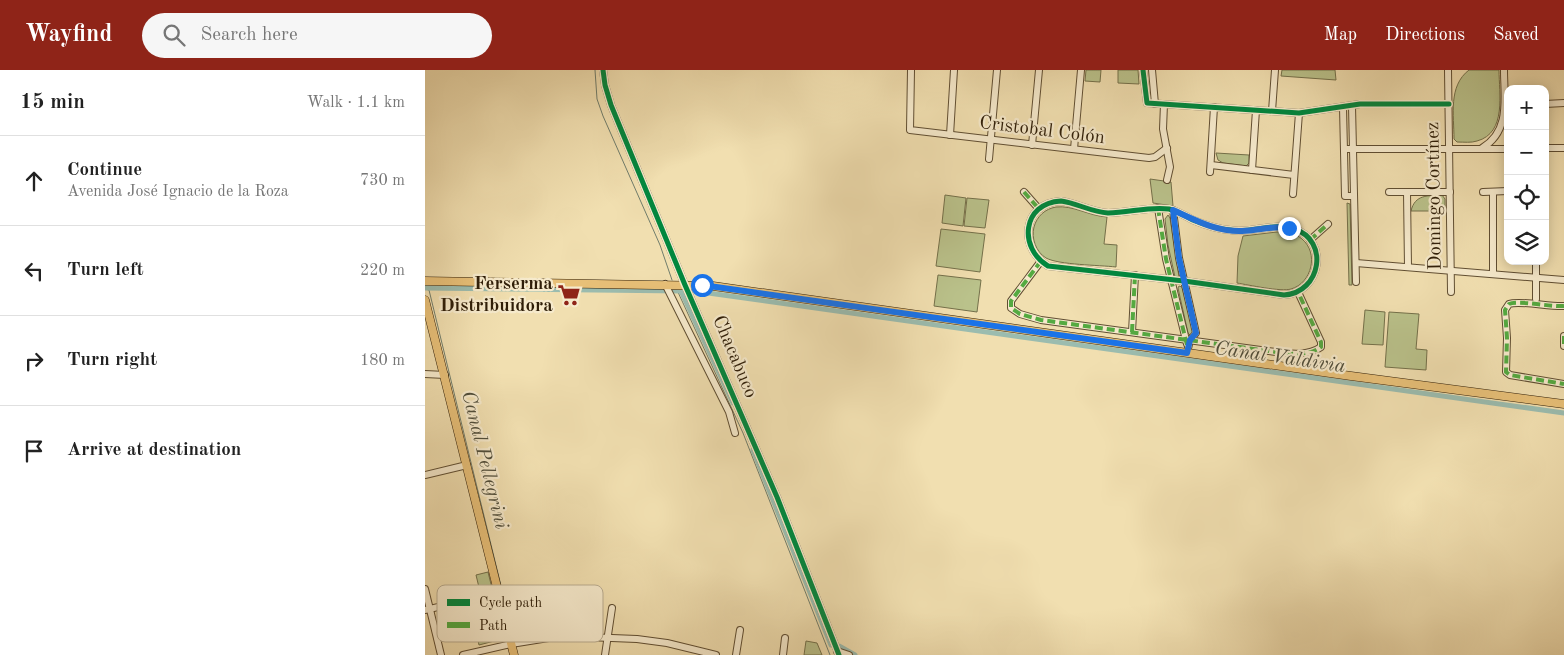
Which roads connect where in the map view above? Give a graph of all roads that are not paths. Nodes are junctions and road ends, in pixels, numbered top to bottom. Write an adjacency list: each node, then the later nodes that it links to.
1 (603, 70): 68 (street, Chacabuco)
2 (911, 70): 25 (street, Cristobal Colón)
3 (954, 70): 25 (street)
4 (997, 70): 26 (street)
5 (1039, 70): 27 (street)
6 (1081, 70): 36 (street)
7 (1143, 70): 13 (street)
8 (1152, 70): 13 (street)
9 (1275, 70): 22 (street)
10 (1448, 70): 15 (street, Domingo Cortínez)
11 (1504, 70): 12 (street)
12 (1505, 85)
13 (1155, 104): 14 (street)
14 (1164, 104): 19 (street); 28 (street)
15 (1449, 104): 18 (street); 33 (street, Domingo Cortínez)
16 (1549, 104): 17 (street)
17 (1564, 104)
18 (1352, 106): 20 (street); 32 (street)
19 (1214, 107): 21 (street); 38 (street)
20 (1343, 107): 23 (street); 31 (street)
21 (1256, 110): 22 (street); 38 (street)
22 (1272, 111): 23 (street)
23 (1299, 113): 39 (street)
24 (1504, 119): 34 (street)
25 (950, 135): 26 (street, Cristobal Colón)
26 (991, 140): 27 (street, Cristobal Colón); 37 (street)
27 (1032, 145): 36 (street, Cristobal Colón)
28 (1167, 148): 36 (street, Cristobal Colón); 40 (street)
29 (1549, 148): 30 (street)
30 (1564, 148)
31 (1344, 149): 32 (street); 49 (street)
32 (1353, 149): 33 (street); 49 (street)
33 (1449, 149): 34 (street); 45 (street, Domingo Cortínez)
34 (1481, 149): 35 (street)
35 (1504, 149)
36 (1074, 150)
37 (989, 159)
38 (1252, 170): 39 (street)
39 (1294, 175): 48 (street)
40 (1167, 180)
41 (1504, 191): 47 (street)
42 (1024, 192): 51 (street)
43 (1389, 192): 44 (street)
44 (1407, 192): 45 (street); 58 (street)
45 (1449, 192): 59 (street, Domingo Cortínez)
46 (1483, 192): 47 (street)
47 (1493, 192): 60 (street)
48 (1293, 194)
49 (1353, 196): 56 (street)
50 (1158, 208): 51 (street); 52 (street); 63 (street)
51 (1039, 209): 55 (street)
52 (1173, 210): 54 (street); 66 (street)
53 (1328, 224): 54 (street)
54 (1311, 240): 70 (street)
55 (1041, 261): 61 (street); 76 (street)
56 (1356, 263): 58 (street); 67 (street)
57 (1536, 265): 62 (street)
58 (1408, 267): 59 (street)
59 (1450, 271): 60 (street); 71 (street, Domingo Cortínez)
60 (1493, 274): 62 (street)
61 (1135, 275): 63 (street); 76 (street)
62 (1536, 278): 64 (street); 72 (street)
63 (1172, 280): 66 (street); 78 (street)
64 (1564, 280)
65 (425, 281): 69 (main road)
66 (1184, 281): 70 (street); 78 (street)
67 (1356, 282)
68 (685, 285): 69 (main road); 80 (main road); 99 (street, Chacabuco)
69 (667, 288): 85 (street)
70 (1298, 292): 78 (street)
71 (1451, 292)
72 (1536, 299)
73 (425, 300): 75 (main road)
74 (1564, 307): 83 (street)
75 (429, 328): 82 (main road)
76 (1132, 332): 78 (street)
77 (1564, 336): 79 (street)
78 (1188, 340): 80 (street)
79 (1564, 346)
80 (1187, 350): 84 (main road)
81 (425, 374): 82 (street)
82 (445, 375): 86 (main road)
83 (1564, 384)
84 (1564, 404)
85 (735, 433)
86 (467, 465): 87 (street); 88 (main road)
87 (425, 475)
88 (496, 585)
89 (425, 589): 91 (street)
90 (612, 608): 94 (street)
91 (427, 610): 100 (street)
92 (739, 630): 105 (street)
93 (603, 637): 94 (street)
94 (608, 637): 98 (street); 103 (street)
95 (785, 638): 106 (street)
96 (524, 642): 97 (street)
97 (511, 644): 101 (street); 102 (main road)
98 (688, 652): 104 (street)
99 (838, 653): 107 (street)
100 (441, 655)
101 (463, 655)
102 (514, 655)
103 (605, 655)
104 (716, 655)
105 (736, 655)
106 (783, 655)
107 (849, 655)

